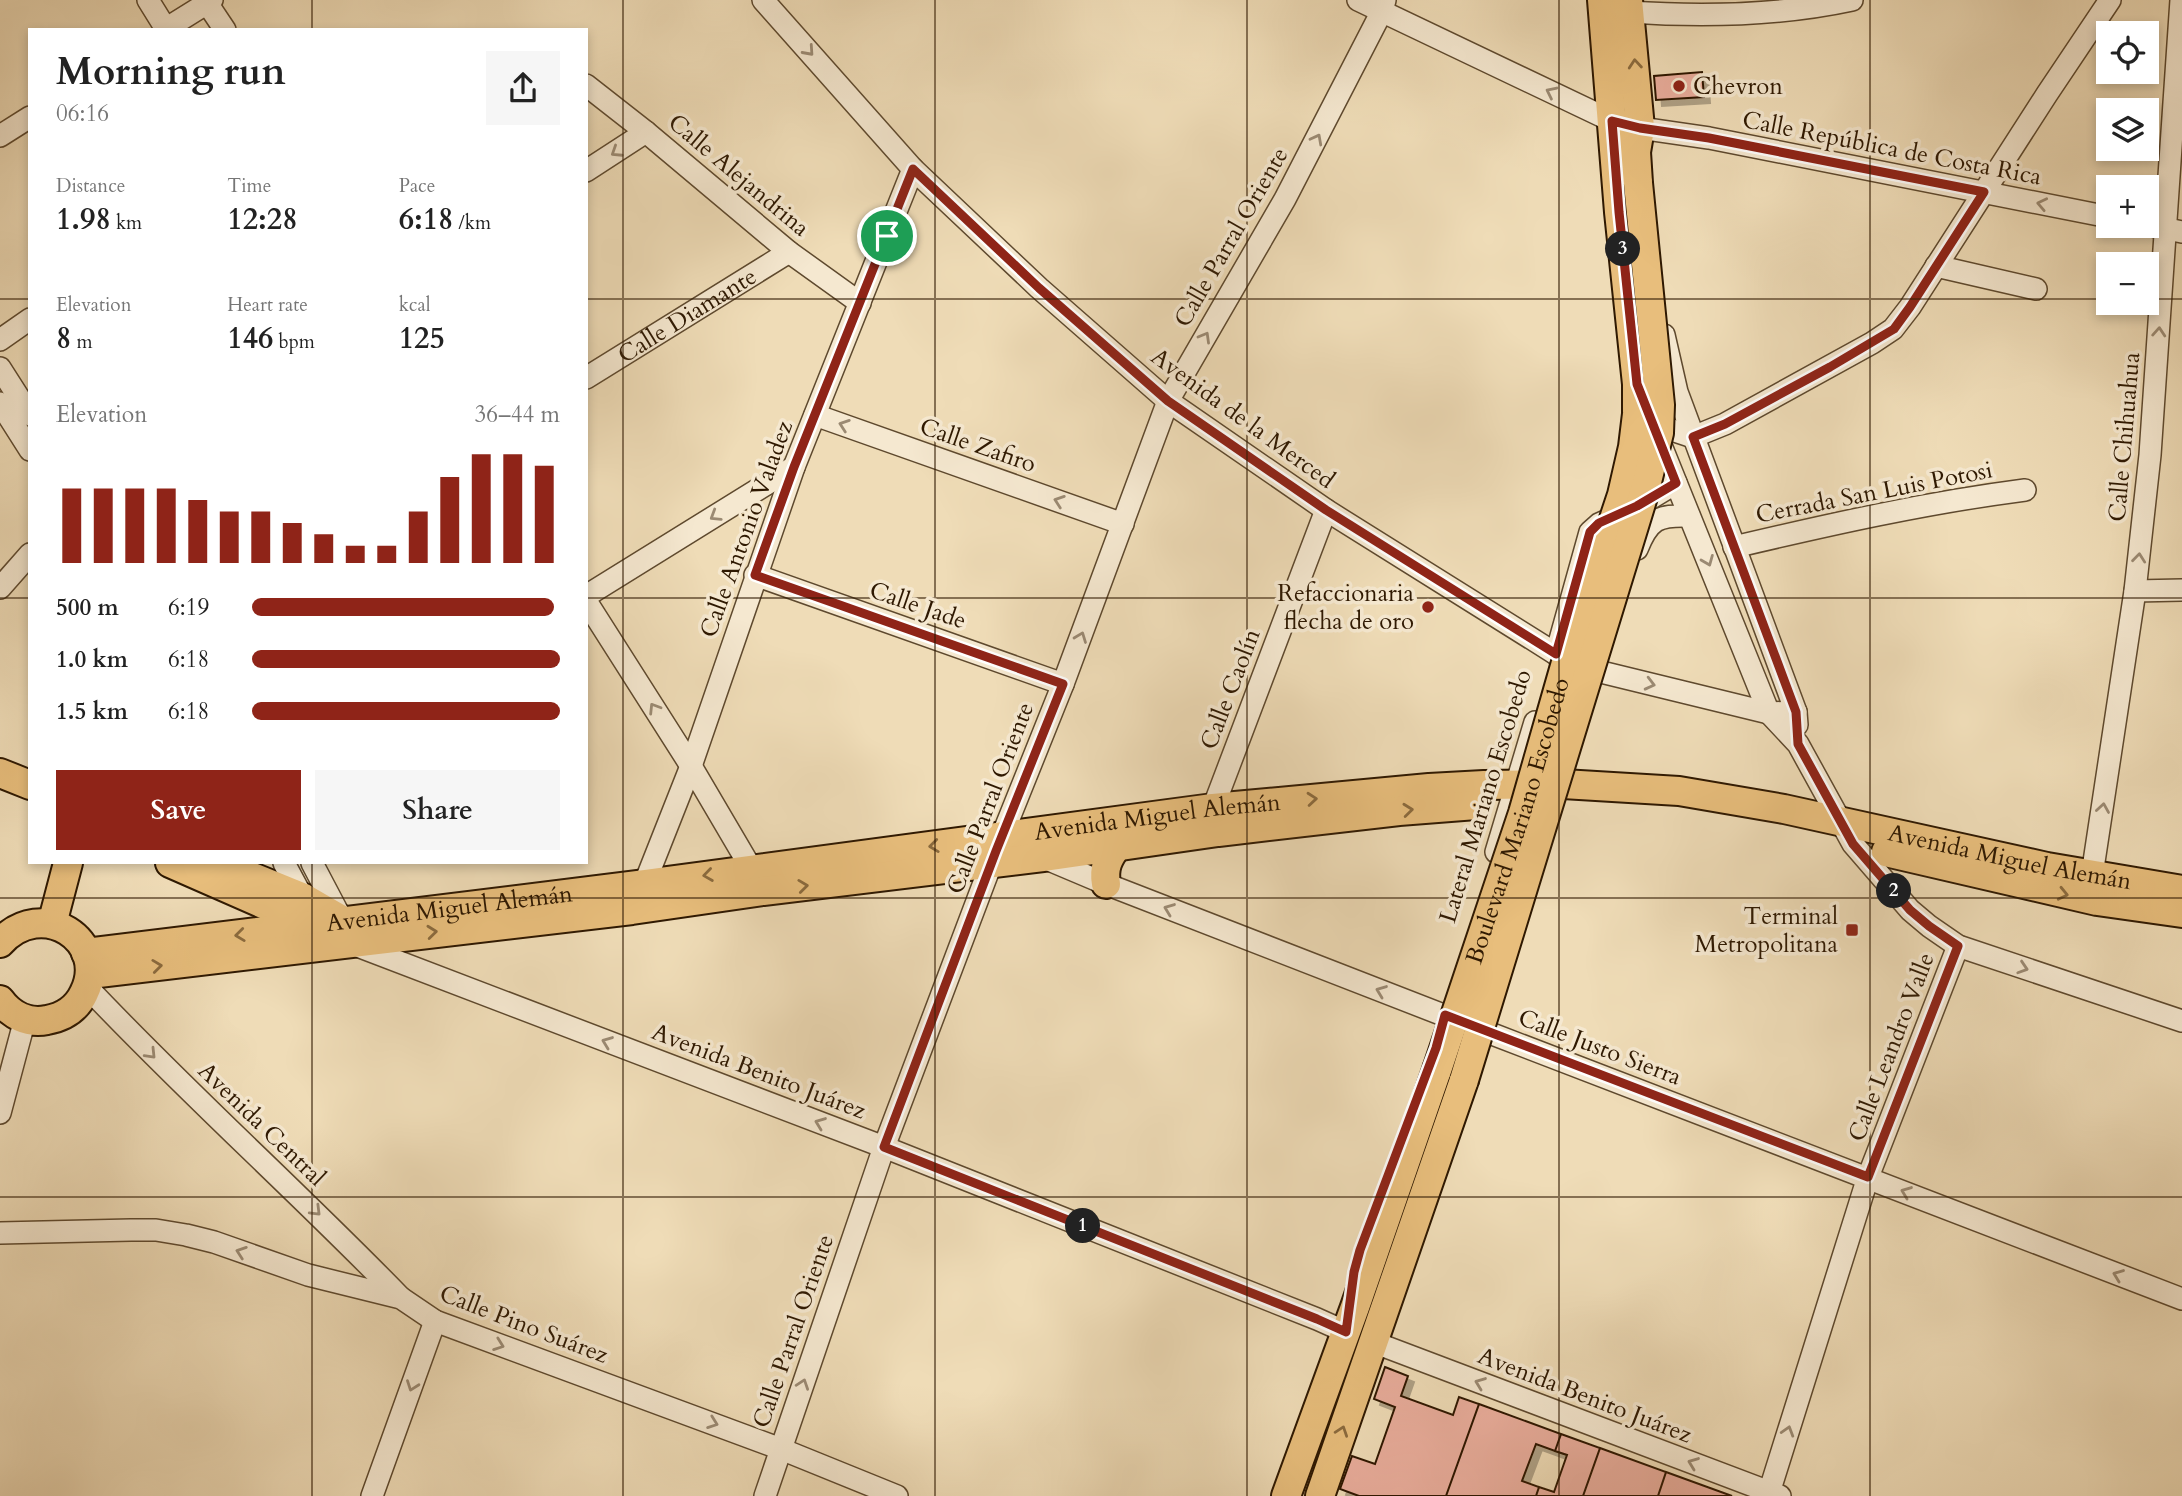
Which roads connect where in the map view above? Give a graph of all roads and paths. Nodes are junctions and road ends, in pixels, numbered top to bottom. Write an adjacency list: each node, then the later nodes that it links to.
1 (148, 0): 11 (street)
2 (763, 0): 20 (street, Avenida de la Merced, one-way to 20)
3 (1358, 0): 9 (street, Calle República de Costa Rica)
4 (1602, 0): 16 (main road, Boulevard Mariano Escobedo)
5 (1852, 0): 10 (street)
6 (2110, 0): 22 (street)
7 (2180, 0): 24 (street, Calle Chihuahua)
8 (210, 2): 12 (street); 13 (street)
9 (1384, 6): 16 (street, Calle República de Costa Rica, one-way to 9); 34 (street, Calle Parral Oriente, one-way to 9)
10 (1629, 6): 17 (main road, Boulevard Mariano Escobedo, one-way to 10)
11 (164, 28)
12 (167, 28)
13 (224, 28)
14 (588, 87): 18 (street, Calle Alejandrina)
15 (28, 118): 19 (street)
16 (1612, 121): 17 (street, Calle República de Costa Rica); 33 (main road, Boulevard Mariano Escobedo)
17 (1640, 128): 22 (street, Calle República de Costa Rica); 38 (street, Calle Leandro Valle); 97 (main road, Boulevard Mariano Escobedo, bridge)
18 (646, 132): 21 (street, one-way to 21); 25 (street, Calle Alejandrina)
19 (0, 136)
20 (913, 169): 28 (street, Calle Antonio Valadez); 34 (street, Avenida de la Merced)
21 (588, 170)
22 (1984, 192): 23 (street, Calle República de Costa Rica, one-way to 22); 26 (street)
23 (2096, 215)
24 (2165, 229): 51 (street, Calle Chihuahua, one-way to 24)
25 (789, 252): 28 (street, Calle Alejandrina); 32 (street, Calle Diamante)
26 (1936, 266): 27 (street); 38 (street)
27 (2036, 289)
28 (860, 303): 37 (street, Calle Antonio Valadez)
29 (28, 320): 30 (street)
30 (0, 340)
31 (0, 369): 36 (street)
32 (588, 377)
33 (1637, 384): 38 (street); 41 (street, Calle Leandro Valle); 96 (main road, Boulevard Mariano Escobedo, bridge)
34 (1168, 401): 43 (street, Avenida de la Merced); 45 (street, Calle Parral Oriente)
35 (0, 403): 39 (street)
36 (28, 412)
37 (815, 415): 40 (street, Calle Antonio Valadez); 45 (street, Calle Zafiro, one-way to 37)
38 (1693, 437): 46 (street, Calle Leandro Valle)
39 (28, 447)
40 (794, 467): 48 (street, Calle Antonio Valadez); 52 (street, one-way to 52)
41 (1676, 483): 44 (street, Calle Leandro Valle); 54 (street, Lateral Mariano Escobedo)
42 (2025, 490): 46 (street, Cerrada San Luis Potosi)
43 (1326, 510): 54 (street, Avenida de la Merced); 67 (street, Calle Caolín)
44 (1689, 516): 55 (street); 58 (street, Calle Leandro Valle, one-way to 58)
45 (1123, 524): 56 (street, Calle Parral Oriente, one-way to 45)
46 (1734, 547): 57 (street, Calle Leandro Valle)
47 (28, 556): 49 (street)
48 (755, 575): 56 (street, Calle Jade); 60 (street, Calle Antonio Valadez)
49 (0, 588)
50 (2182, 590): 51 (street)
51 (2135, 591): 77 (street, Calle Chihuahua, one-way to 51)
52 (588, 595)
53 (588, 604): 60 (street, one-way to 53)
54 (1556, 654): 55 (street, Avenida de la Merced); 65 (street, Lateral Mariano Escobedo)
55 (1597, 671): 58 (street, Avenida de la Merced, one-way to 58); 64 (street)
56 (1063, 684): 70 (street, Calle Parral Oriente)
57 (1796, 712): 58 (street, Avenida de la Merced); 59 (street, Calle Leandro Valle)
58 (1769, 713): 59 (street, Calle Leandro Valle)
59 (1798, 744): 68 (street, Calle Leandro Valle)
60 (691, 766): 78 (street); 79 (street, Calle Antonio Valadez)
61 (0, 773): 62 (main road)
62 (28, 784)
63 (0, 792): 66 (main road)
64 (1561, 793): 65 (main road, Avenida Miguel Alemán); 68 (main road, Avenida Miguel Alemán); 95 (street)
65 (1513, 795): 67 (main road, Avenida Miguel Alemán, one-way to 65); 69 (main road, Avenida Miguel Alemán, one-way to 65); 92 (street, Lateral Mariano Escobedo)
66 (28, 803)
67 (1213, 808): 70 (main road, Avenida Miguel Alemán)
68 (1847, 833): 77 (main road, Avenida Miguel Alemán); 84 (main road, Avenida Miguel Alemán, one-way to 84); 89 (street, Calle Leandro Valle)
69 (1118, 845): 71 (main road, Avenida Miguel Alemán); 80 (main road)
70 (997, 850): 71 (main road, Avenida Miguel Alemán); 78 (main road, Avenida Miguel Alemán); 99 (street, Calle Parral Oriente)
71 (1043, 857): 80 (street, Calle Justo Sierra)
72 (68, 864): 85 (main road)
73 (172, 864): 87 (main road)
74 (220, 864): 82 (main road)
75 (285, 864): 82 (street)
76 (312, 864): 86 (street)
77 (2092, 875): 81 (main road, Avenida Miguel Alemán)
78 (759, 880): 79 (main road, Avenida Miguel Alemán, one-way to 79); 83 (main road, Avenida Miguel Alemán)
79 (646, 884): 83 (street, Calle Antonio Valadez); 86 (main road, Avenida Miguel Alemán)
80 (1106, 884): 92 (street, Calle Justo Sierra, one-way to 80)
81 (2182, 890)
82 (304, 898): 86 (main road); 87 (street)
83 (632, 910): 86 (main road, Avenida Miguel Alemán, one-way to 83)
84 (2182, 914)
85 (52, 923): 88 (main road); 90 (main road)
86 (345, 931): 87 (main road, Avenida Miguel Alemán); 99 (street, Avenida Benito Juárez, one-way to 86)
87 (315, 936): 90 (main road, Avenida Miguel Alemán)
88 (0, 943)
89 (1958, 946): 94 (street, one-way to 94); 100 (street, Calle Leandro Valle)
90 (88, 971): 93 (main road); 102 (street, Avenida Central, one-way to 102)
91 (0, 1000): 93 (main road)
92 (1445, 1015): 95 (street, Calle Justo Sierra); 96 (street, Lateral Mariano Escobedo)
93 (26, 1019): 98 (street)
94 (2182, 1021)
95 (1487, 1032): 97 (street); 100 (street, Calle Justo Sierra)
96 (1436, 1059): 97 (street); 106 (main road, Boulevard Mariano Escobedo)
97 (1471, 1073): 105 (main road, Boulevard Mariano Escobedo)
98 (0, 1113)
99 (884, 1147): 106 (street, Avenida Benito Juárez); 107 (street, Calle Parral Oriente, one-way to 99)
100 (1868, 1177): 103 (street, Calle Justo Sierra, one-way to 100); 108 (street, Calle Leandro Valle, one-way to 100)
101 (0, 1233): 102 (street, Calle Pino Suárez, one-way to 101)
102 (401, 1298): 104 (street, Calle Pino Suárez)
103 (2182, 1299)
104 (435, 1321): 107 (street, Calle Pino Suárez, one-way to 107); 109 (street, one-way to 109)
105 (1377, 1329): 108 (street, Avenida Benito Juárez, one-way to 105); 113 (main road, Boulevard Mariano Escobedo, one-way to 105)
106 (1346, 1332): 112 (main road, Boulevard Mariano Escobedo)
107 (781, 1448): 110 (street, Calle Parral Oriente); 111 (street, Calle Pino Suárez)
108 (1772, 1495)
109 (372, 1496)
110 (765, 1496)
111 (897, 1496)
112 (1286, 1496)
113 (1320, 1496)

